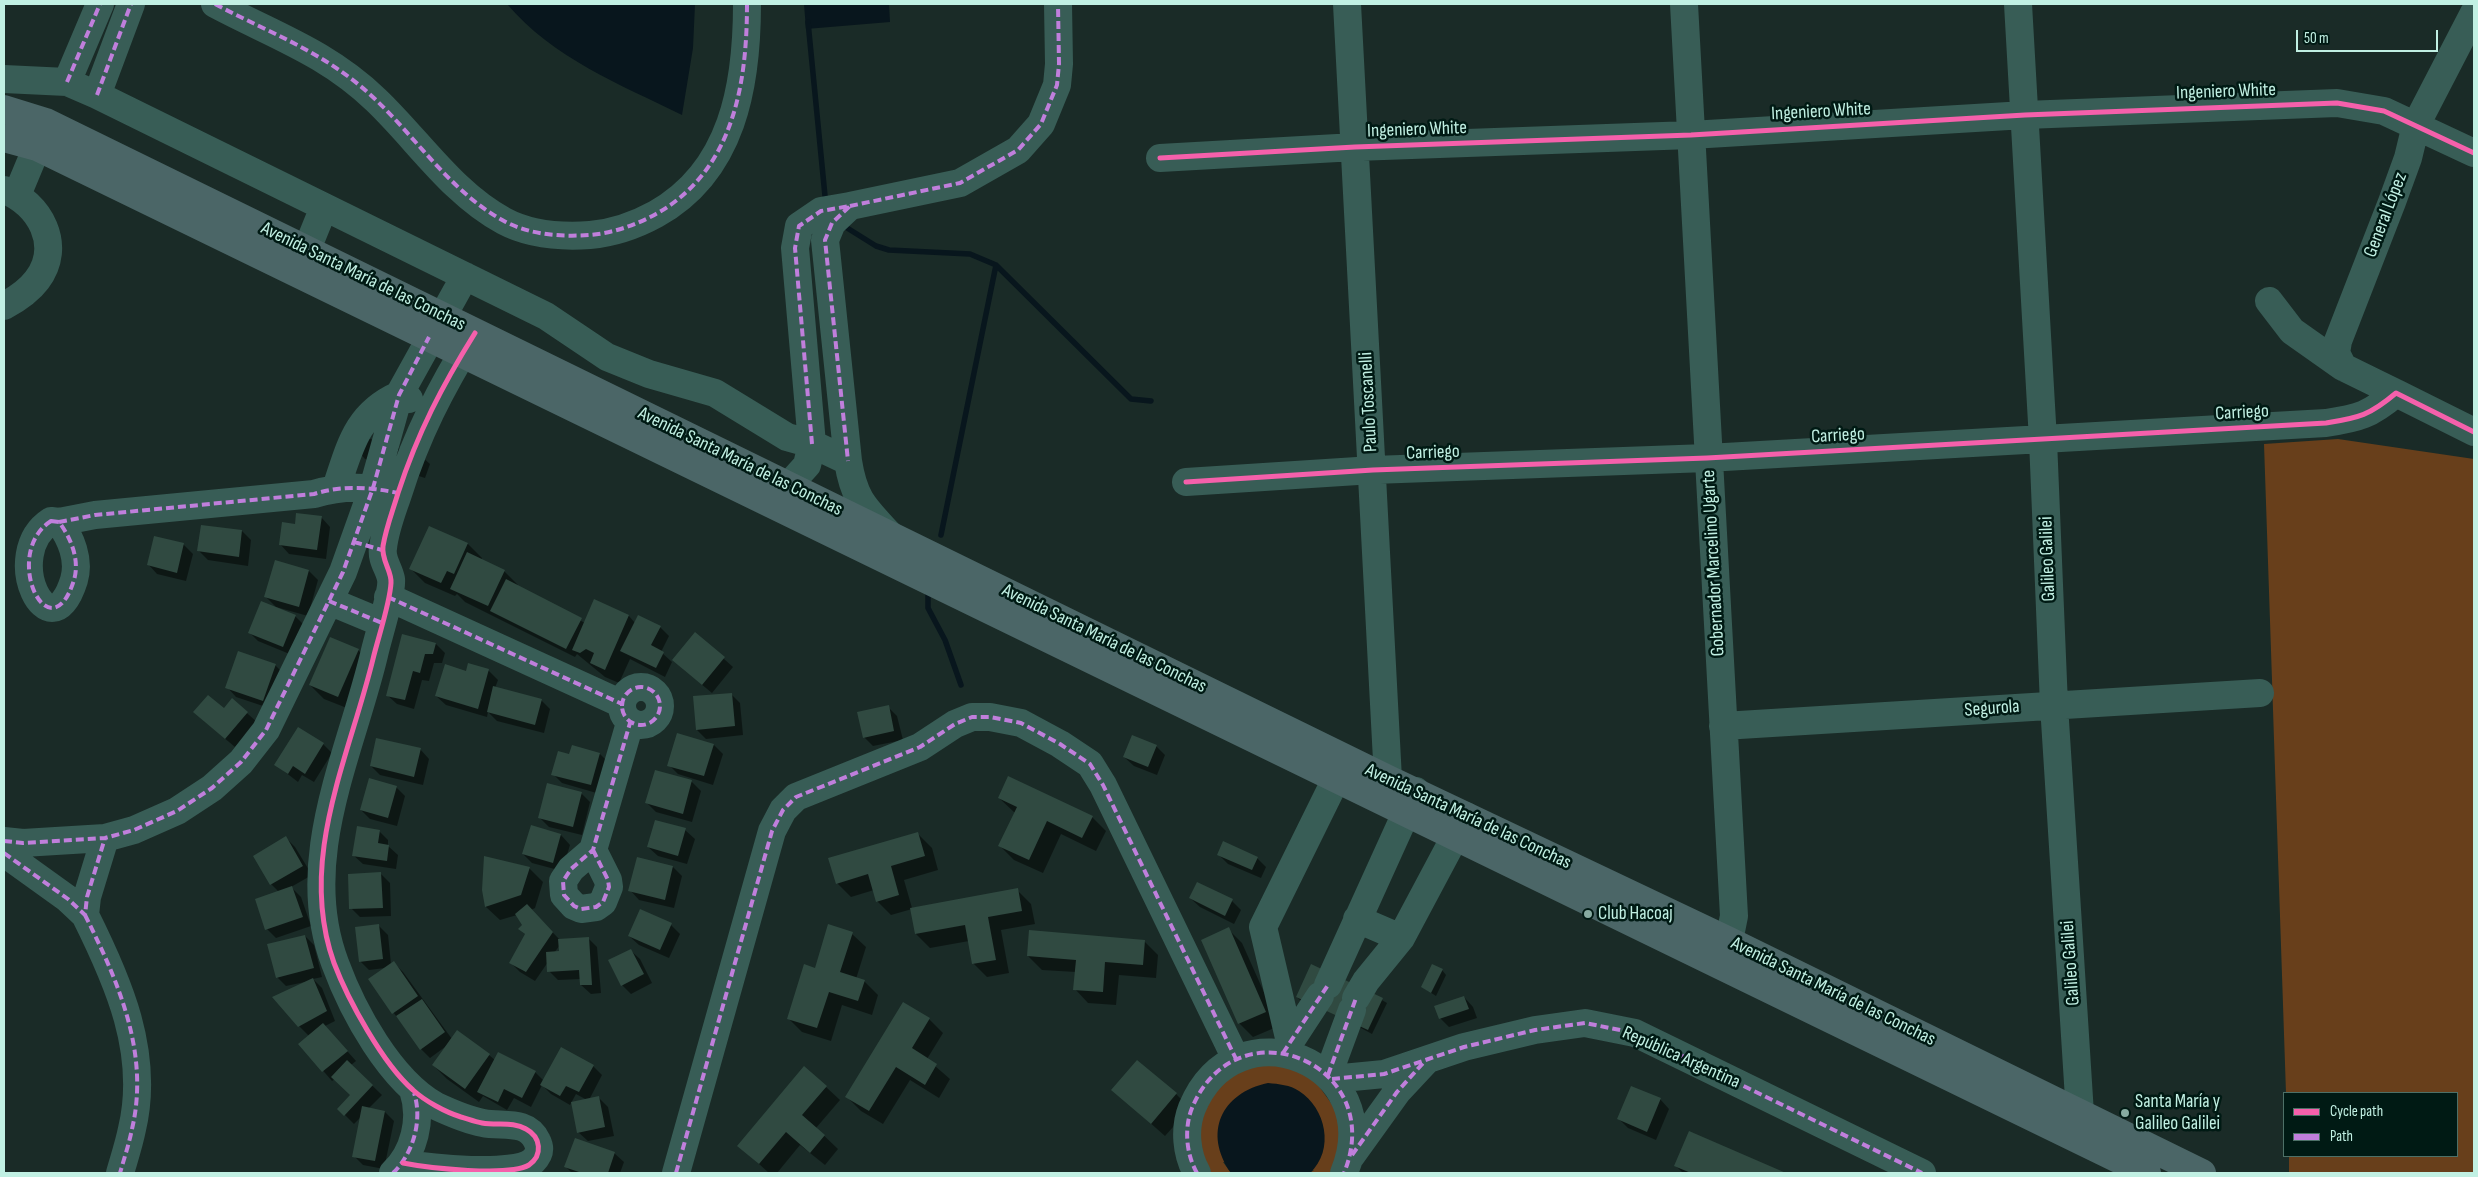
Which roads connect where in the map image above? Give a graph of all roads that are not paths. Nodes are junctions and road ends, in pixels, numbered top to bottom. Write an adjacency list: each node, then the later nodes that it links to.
1 (100, 4): 11 (street)
2 (131, 4): 12 (street)
3 (215, 4): 4 (street)
4 (747, 4)
5 (1058, 4): 23 (street)
6 (1347, 4): 19 (street, Paulo Toscanelli)
7 (1684, 4): 16 (street, Gobernador Marcelino Ugarte)
8 (2018, 4): 14 (street, Galileo Galilei)
9 (2474, 13): 15 (street, General López)
10 (4, 79): 11 (street)
11 (67, 82): 12 (street)
12 (97, 95): 24 (street)
13 (4, 109): 25 (main road, Avenida Santa María de las Conchas)
14 (2026, 115): 15 (street, Ingeniero White); 16 (street, Ingeniero White); 38 (street, Galileo Galilei)
15 (2416, 124): 20 (street, Ingeniero White); 32 (street, General López)
16 (1691, 134): 19 (street, Ingeniero White); 40 (street, Gobernador Marcelino Ugarte)
17 (4, 138): 18 (main road, Avenida Santa María de las Conchas)
18 (37, 147): 22 (street); 30 (main road, Avenida Santa María de las Conchas)
19 (1355, 147): 21 (street, Ingeniero White); 42 (street, Paulo Toscanelli)
20 (2474, 153)
21 (1160, 158)
22 (10, 192): 28 (street)
23 (850, 206): 39 (street); 41 (street)
24 (324, 207): 25 (street); 26 (street)
25 (307, 249): 30 (main road, Avenida Santa María de las Conchas)
26 (465, 276): 29 (street); 30 (street)
27 (2269, 300): 32 (street)
28 (4, 306)
29 (546, 316): 36 (street); 39 (street)
30 (435, 327): 31 (main road, Avenida Santa María de las Conchas); 34 (street)
31 (469, 343): 35 (street); 36 (main road, Avenida Santa María de las Conchas); 57 (main road, Avenida Santa María de las Conchas)
32 (2344, 367): 33 (street)
33 (2396, 393): 37 (street); 38 (street, Carriego)
34 (399, 395): 35 (street); 45 (street); 46 (street)
35 (431, 407): 46 (street)
36 (629, 409): 44 (main road, Avenida Santa María de las Conchas)
37 (2474, 432)
38 (2043, 440): 40 (street, Carriego); 55 (street, Galileo Galilei)
39 (812, 444): 41 (street); 44 (street)
40 (1707, 458): 42 (street, Carriego); 56 (street, Gobernador Marcelino Ugarte)
41 (848, 461): 48 (street)
42 (1373, 470): 43 (street, Carriego); 58 (street, Paulo Toscanelli)
43 (1186, 482)
44 (789, 485): 48 (main road, Avenida Santa María de las Conchas)
45 (336, 488): 46 (street); 47 (street)
46 (386, 491): 49 (street); 50 (street)
47 (58, 522)
48 (890, 534): 58 (main road, Avenida Santa María de las Conchas)
49 (354, 542): 50 (street); 52 (street)
50 (382, 550): 51 (street)
51 (388, 597): 53 (street); 62 (street)
52 (329, 601): 53 (street); 60 (street)
53 (382, 623): 74 (street)
54 (2260, 693): 55 (street, Segurola)
55 (2054, 705): 56 (street, Segurola); 75 (street, Galileo Galilei)
56 (1723, 726): 67 (street, Gobernador Marcelino Ugarte)
57 (1337, 778): 58 (main road, Avenida Santa María de las Conchas); 70 (street)
58 (1402, 792): 59 (main road, Avenida Santa María de las Conchas); 65 (street)
59 (1465, 820): 66 (street); 67 (main road, Avenida Santa María de las Conchas); 82 (main road, Avenida Santa María de las Conchas)
60 (105, 838): 61 (street); 64 (street)
61 (4, 841)
62 (593, 850)
63 (4, 853): 64 (street)
64 (85, 915): 78 (street)
65 (1357, 919): 66 (street); 68 (street)
66 (1401, 938): 69 (street)
67 (1729, 941): 75 (main road, Avenida Santa María de las Conchas)
68 (1328, 983): 69 (street); 70 (street)
69 (1358, 996): 73 (street)
70 (1287, 1047): 71 (street); 73 (street)
71 (1236, 1059): 79 (street); 80 (street)
72 (1426, 1060): 73 (street, República Argentina); 76 (street, República Argentina); 81 (street, República Argentina)
73 (1330, 1077): 76 (street)
74 (413, 1090): 77 (street); 77 (street)
75 (2080, 1114): 83 (main road, Avenida Santa María de las Conchas)
76 (1347, 1165)
77 (398, 1168)
78 (120, 1173)
79 (676, 1173)
80 (1197, 1173)
81 (1922, 1173)
82 (2146, 1173)
83 (2202, 1173)

